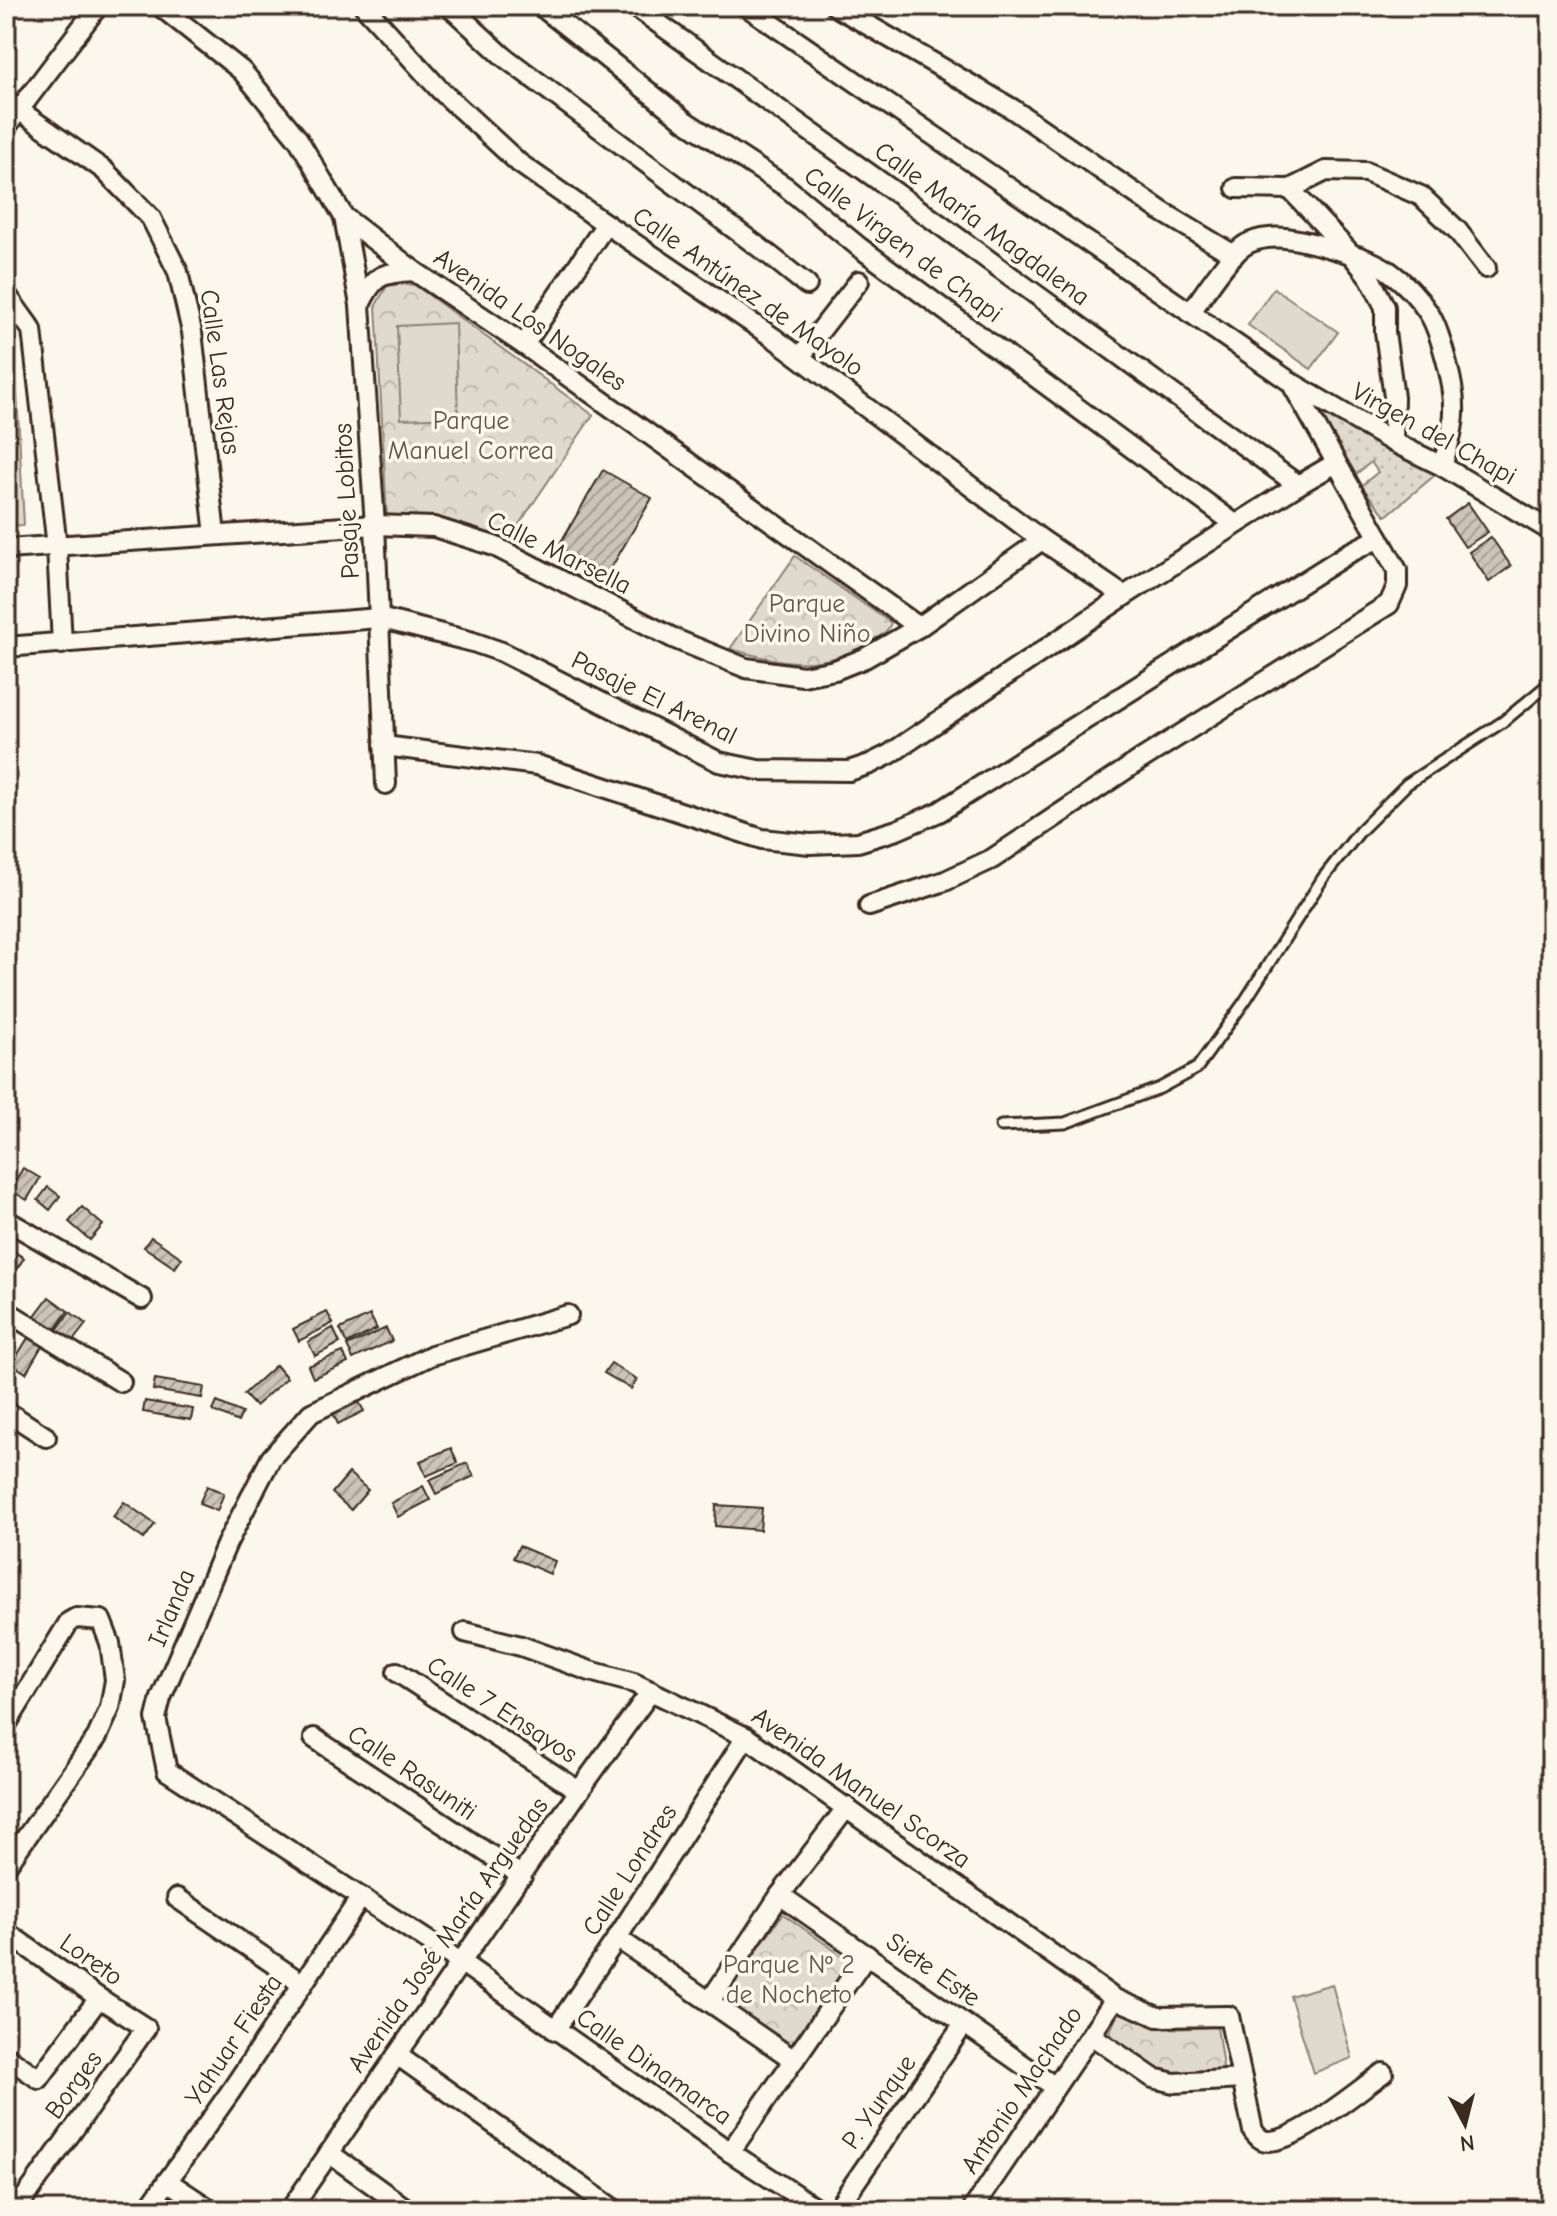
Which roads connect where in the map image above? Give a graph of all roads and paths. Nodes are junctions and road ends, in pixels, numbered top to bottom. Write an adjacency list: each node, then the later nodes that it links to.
1 (98, 6): 9 (street)
2 (160, 6): 13 (street, Avenida Los Nogales)
3 (364, 6): 14 (street, Calle Antúnez de Mayolo)
4 (449, 6): 20 (street)
5 (541, 6): 31 (street, Calle Virgen de Chapi)
6 (634, 6): 30 (street, Calle María Magdalena)
7 (746, 6): 23 (street, Virgen del Chapi)
8 (835, 6): 16 (street)
9 (12, 106): 10 (street); 34 (street, Calle Las Rejas)
10 (6, 127)
11 (1236, 188): 12 (street)
12 (1290, 189): 15 (street); 17 (street)
13 (344, 217): 18 (street, Avenida Los Nogales); 22 (street, Pasaje Lobitos)
14 (606, 224): 24 (street); 25 (street, Calle Antúnez de Mayolo)
15 (1351, 254): 16 (street); 27 (street); 29 (street)
16 (1234, 255): 23 (street)
17 (1486, 268)
18 (414, 271): 22 (street); 24 (street, Avenida Los Nogales)
19 (859, 281): 25 (street)
20 (807, 285)
21 (6, 294): 37 (street)
22 (360, 305): 32 (street, Pasaje Lobitos)
23 (1190, 313): 26 (street, Virgen del Chapi)
24 (524, 345): 41 (street, Avenida Los Nogales)
25 (800, 357): 36 (street, Calle Antúnez de Mayolo)
26 (1292, 383): 27 (street, Virgen del Chapi); 28 (street)
27 (1393, 442): 29 (street, Virgen del Chapi)
28 (1336, 463): 30 (street, Pasaje El Arenal); 35 (street)
29 (1442, 466): 33 (street, Virgen del Chapi)
30 (1298, 485): 31 (street, Pasaje El Arenal)
31 (1235, 524): 39 (street, Pasaje El Arenal)
32 (375, 525): 34 (street, Calle Marsella); 40 (street, Pasaje Lobitos); 41 (street, Calle Marsella)
33 (1551, 531)
34 (215, 535): 37 (street, Calle Marsella)
35 (1379, 538): 45 (street); 47 (street)
36 (1042, 540): 39 (street, Calle Antúnez de Mayolo); 41 (street, Calle Marsella)
37 (57, 547): 38 (street, Calle Marsella); 42 (street)
38 (6, 549)
39 (1124, 596): 40 (street, Pasaje El Arenal)
40 (379, 618): 42 (street, Pasaje El Arenal); 45 (street, Pasaje Lobitos)
41 (919, 627)
42 (62, 644): 43 (street, Pasaje El Arenal)
43 (6, 647)
44 (1551, 682): 48 (lane)
45 (384, 746): 46 (street, Pasaje Lobitos)
46 (386, 784)
47 (869, 906)
48 (1001, 1126)
49 (7, 1222): 50 (street)
50 (142, 1299)
51 (6, 1311): 53 (street)
52 (568, 1315): 67 (street, Irlanda)
53 (121, 1382)
54 (6, 1411): 55 (street)
55 (46, 1437)
56 (465, 1632): 58 (street, Avenida Manuel Scorza)
57 (397, 1672): 62 (street, Calle 7 Ensayos)
58 (651, 1691): 60 (street, Avenida Manuel Scorza); 62 (street, Avenida José María Arguedas)
59 (7, 1723): 64 (street)
60 (746, 1737): 63 (street, Avenida Manuel Scorza); 70 (street, Calle Londres)
61 (314, 1738): 65 (street, Calle Rasuniti)
62 (579, 1791): 65 (street, Avenida José María Arguedas)
63 (847, 1807): 66 (street); 75 (street, Avenida Manuel Scorza)
64 (6, 1866)
65 (522, 1876): 72 (street, Avenida José María Arguedas)
66 (780, 1895): 71 (street, Siete Este); 76 (street)
67 (361, 1897): 72 (street, Irlanda); 73 (street, Yahuar Fiesta)
68 (177, 1898): 73 (street)
69 (6, 1932): 74 (street, Loreto)
70 (617, 1938): 76 (street); 79 (street, Calle Londres)
71 (867, 1955): 77 (street, Siete Este); 83 (street)
72 (462, 1963): 79 (street, Calle Dinamarca); 81 (street, Avenida José María Arguedas)
73 (303, 1984): 89 (street, Yahuar Fiesta)
74 (99, 1998): 78 (street, Loreto); 82 (street)
75 (1115, 1999): 80 (street, Antonio Machado); 85 (street, Avenida Manuel Scorza)
76 (710, 2001): 83 (street)
77 (964, 2024): 86 (street, Siete Este); 97 (street, P. Yunque)
78 (146, 2028): 90 (street, Borges)
79 (555, 2030): 87 (street, Calle Dinamarca)
80 (1091, 2035): 85 (street); 86 (street, Antonio Machado)
81 (397, 2055): 88 (street, Avenida José María Arguedas); 95 (street)
82 (6, 2056)
83 (794, 2060): 87 (street)
84 (1383, 2073): 85 (street)
85 (1242, 2079)
86 (1055, 2087): 98 (street, Antonio Machado)
87 (730, 2152): 96 (street, Calle Dinamarca)
88 (329, 2153): 93 (street, Avenida José María Arguedas); 94 (street)
89 (167, 2181): 91 (street, Yahuar Fiesta); 92 (street)
90 (21, 2208)
91 (147, 2210)
92 (211, 2210)
93 (290, 2210)
94 (408, 2210)
95 (615, 2210)
96 (819, 2210)
97 (836, 2210)
98 (972, 2210)

